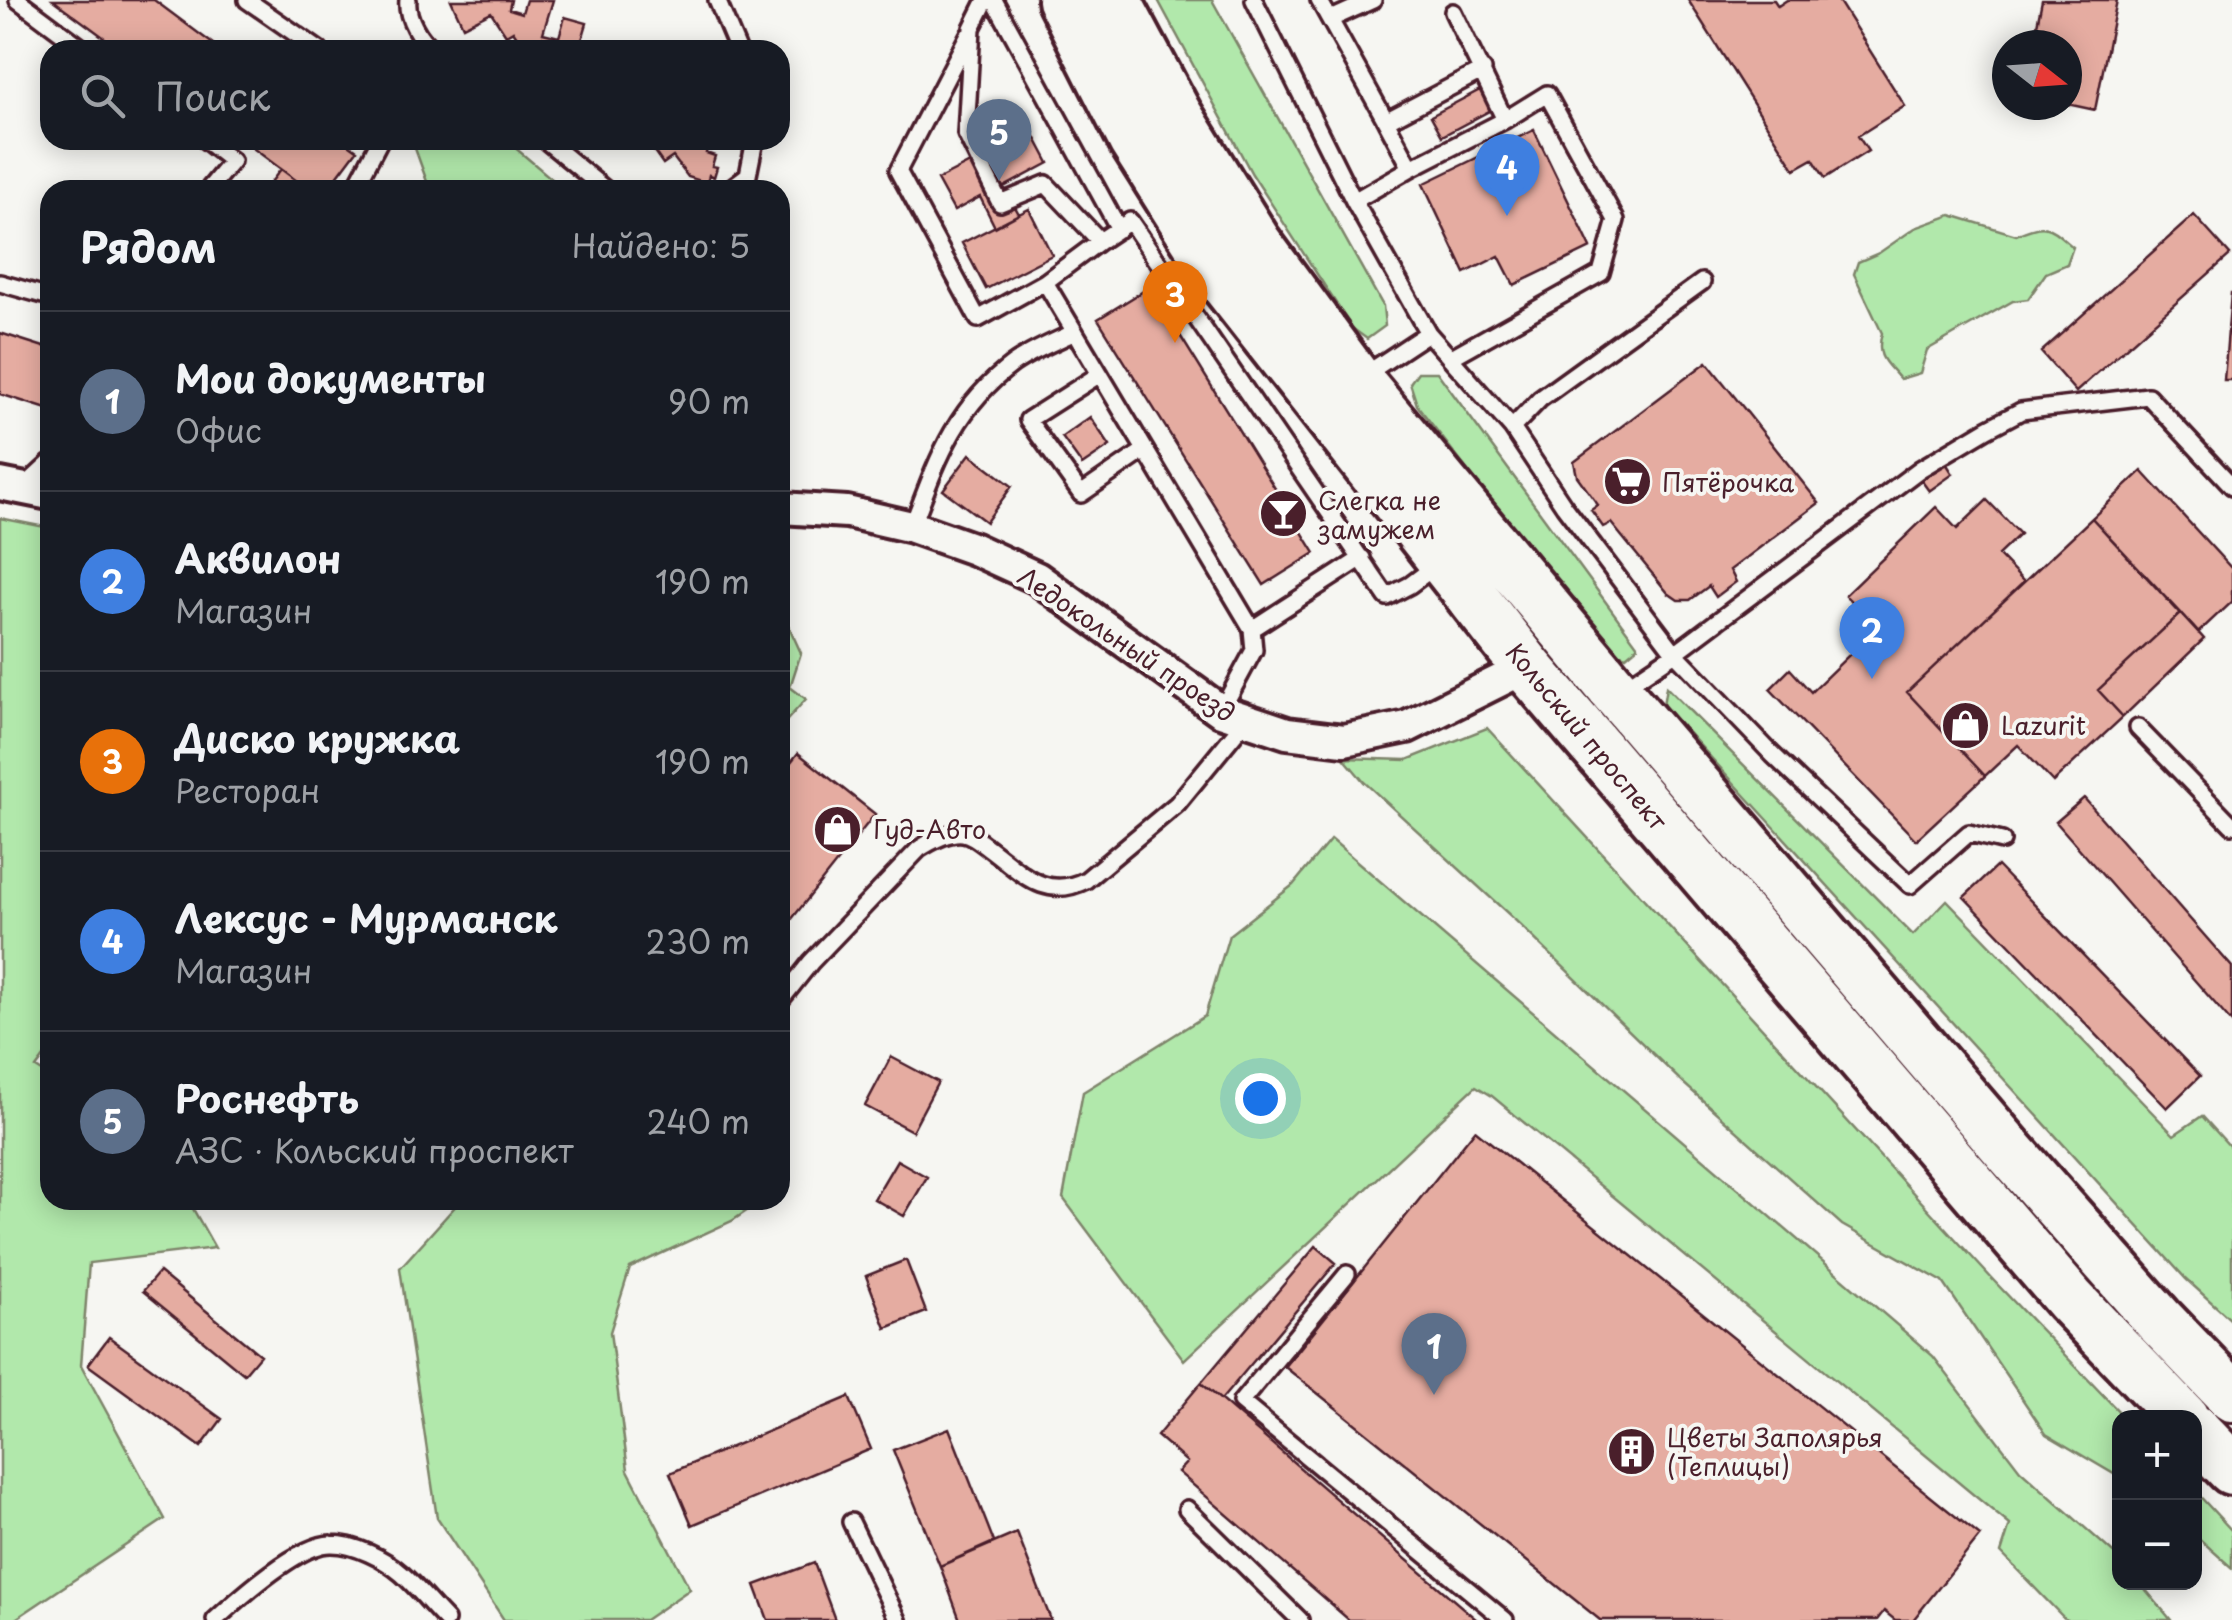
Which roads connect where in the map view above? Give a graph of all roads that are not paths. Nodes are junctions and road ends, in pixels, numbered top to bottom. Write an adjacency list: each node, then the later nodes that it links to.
1 (18, 0): 14 (lane)
2 (247, 0): 15 (lane)
3 (408, 0): 16 (lane)
4 (717, 0): 17 (lane)
5 (990, 0): 13 (lane); 31 (lane)
6 (1063, 0): 31 (main road, Кольский проспект)
7 (1115, 0): 41 (main road, Кольский проспект)
8 (1254, 0): 30 (lane)
9 (1319, 0): 12 (lane)
10 (1373, 0): 12 (lane)
11 (1454, 12): 18 (lane)
12 (1330, 19): 20 (lane)
13 (972, 28): 32 (lane); 33 (lane)
14 (72, 40)
15 (305, 40)
16 (422, 40)
17 (734, 40)
18 (1483, 70): 19 (lane); 20 (lane)
19 (1505, 120): 25 (lane); 39 (lane)
20 (1386, 121): 25 (lane)
21 (217, 150): 26 (lane)
22 (375, 150): 27 (lane)
23 (557, 150): 28 (lane)
24 (754, 150): 29 (lane)
25 (1411, 168): 30 (lane)
26 (216, 180)
27 (359, 180)
28 (594, 180)
29 (740, 180)
30 (1354, 200): 38 (lane)
31 (1142, 212): 32 (lane); 47 (lane); 48 (main road, Кольский проспект)
32 (1100, 241): 33 (lane)
33 (1044, 282): 37 (lane)
34 (1702, 282): 42 (lane)
35 (0, 283): 36 (lane)
36 (40, 294)
37 (1074, 332): 40 (lane); 46 (lane)
38 (1428, 333): 39 (lane); 41 (lane)
39 (1450, 358): 42 (lane)
40 (1100, 374): 43 (lane); 43 (lane)
41 (1357, 380): 50 (main road, Кольский проспект)
42 (1512, 428): 51 (lane)
43 (1146, 450): 49 (lane)
44 (2232, 486): 51 (lane)
45 (790, 509): 46 (street, Ледокольный проезд)
46 (912, 527): 54 (street, Ледокольный проезд)
47 (1362, 558): 48 (lane); 49 (lane)
48 (1427, 573): 52 (main road, Кольский проспект)
49 (1252, 629): 54 (lane)
50 (1568, 634): 52 (main road); 53 (main road, Кольский проспект)
51 (1675, 653): 53 (lane); 57 (lane)
52 (1527, 668): 54 (street, Ледокольный проезд); 61 (main road, Кольский проспект)
53 (1616, 692): 60 (main road, Кольский проспект)
54 (1233, 716): 58 (lane)
55 (2138, 728): 56 (lane)
56 (2232, 825)
57 (2002, 841)
58 (790, 988)
59 (1348, 1274): 70 (lane)
60 (2232, 1396)
61 (2175, 1410)
62 (2202, 1438): 63 (main road)
63 (2232, 1469)
64 (1187, 1509): 69 (lane)
65 (851, 1522): 68 (lane)
66 (214, 1620): 67 (lane)
67 (446, 1620)
68 (898, 1620)
69 (1300, 1620)
70 (1504, 1620)

